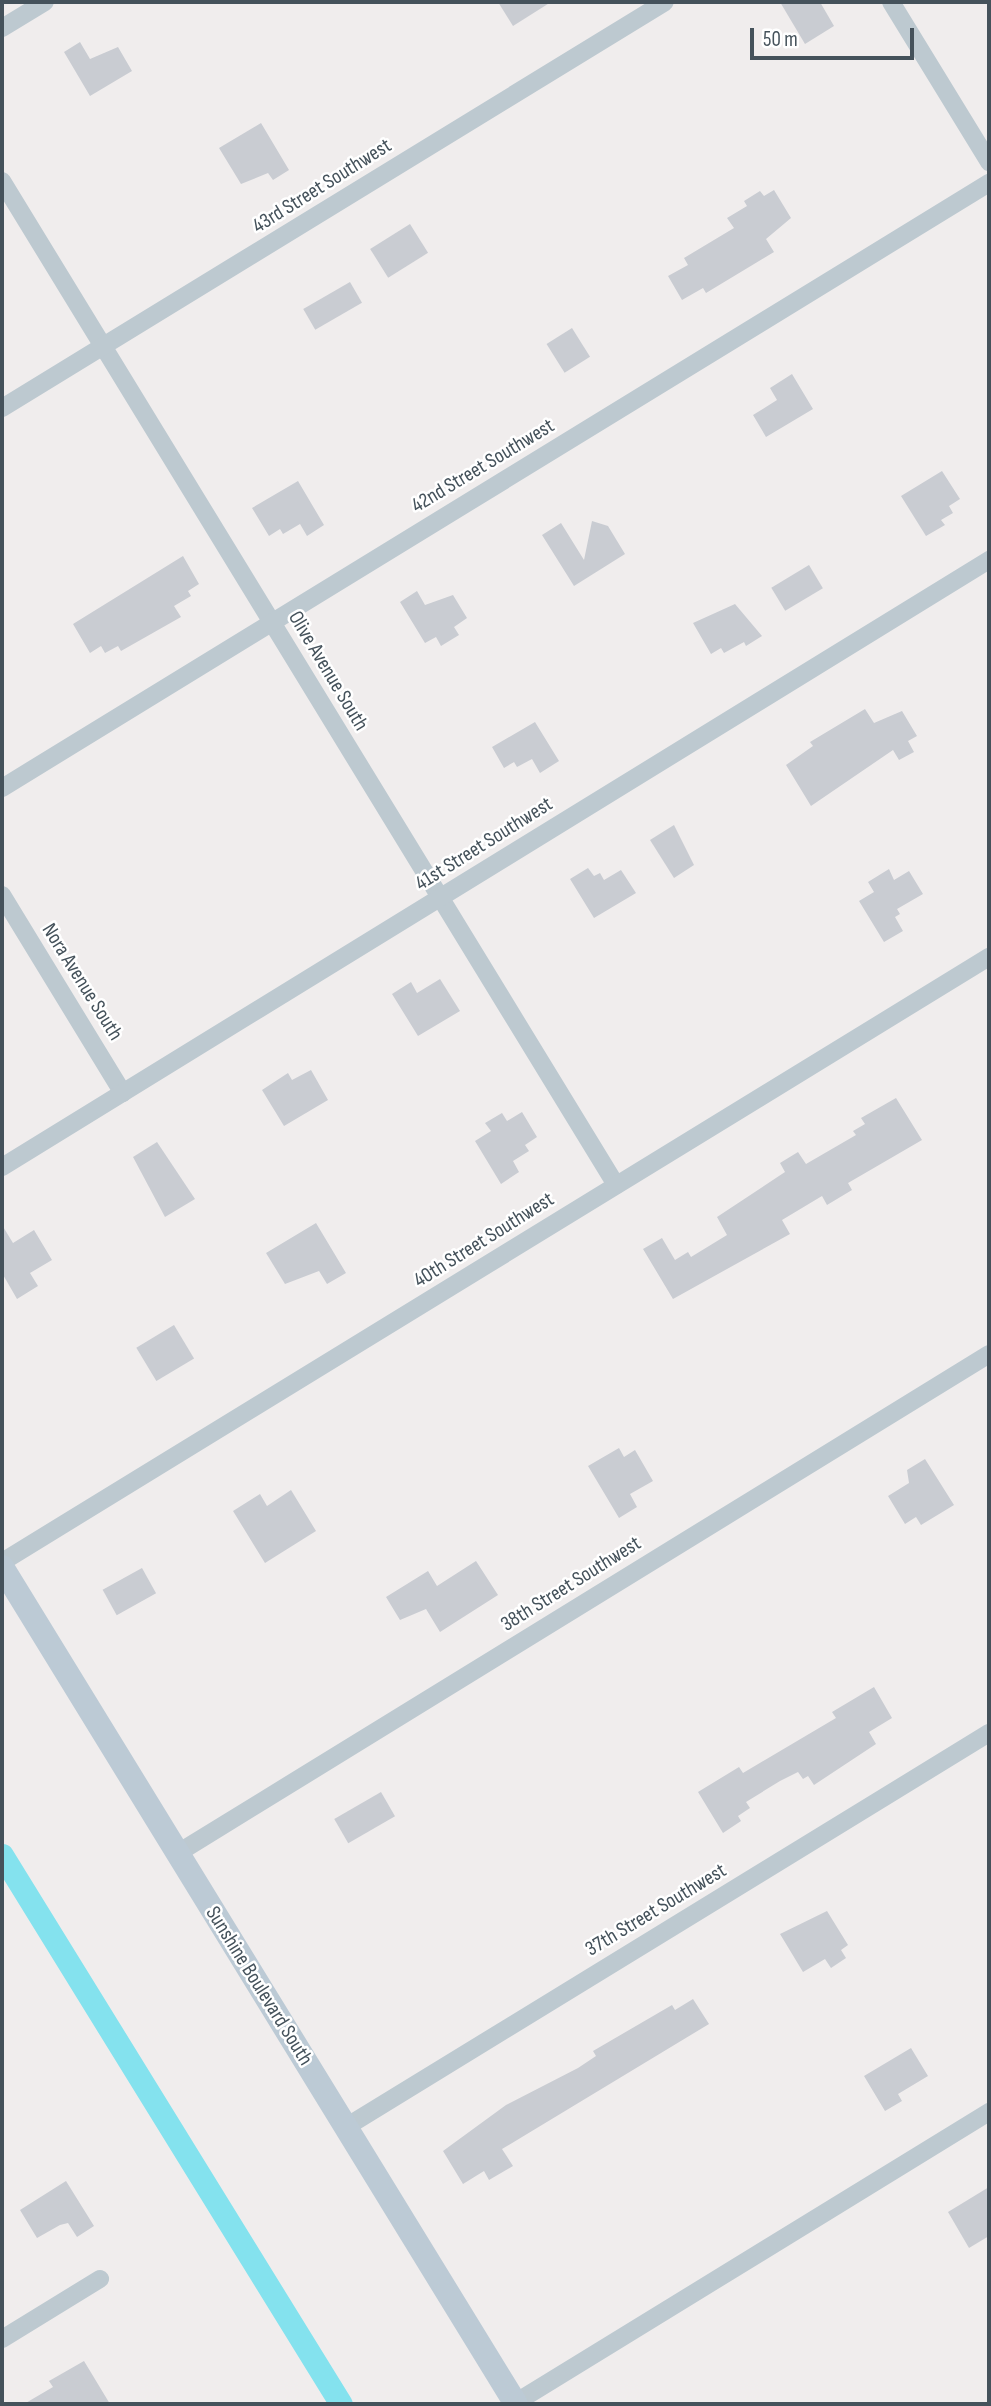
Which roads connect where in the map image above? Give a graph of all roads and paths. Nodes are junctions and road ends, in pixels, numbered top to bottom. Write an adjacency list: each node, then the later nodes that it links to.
1 (45, 2): 4 (street)
2 (665, 2): 8 (street, 43rd Street Southwest)
3 (891, 2): 5 (street)
4 (2, 28)
5 (989, 162)
6 (2, 181): 8 (street, Olive Avenue South)
7 (989, 183): 11 (street, 42nd Street Southwest)
8 (102, 347): 9 (street, 43rd Street Southwest); 11 (street, Olive Avenue South)
9 (2, 408)
10 (989, 560): 14 (street, 41st Street Southwest)
11 (271, 622): 12 (street, 42nd Street Southwest); 14 (street, Olive Avenue South)
12 (2, 788)
13 (2, 895): 16 (street, Nora Avenue South)
14 (440, 898): 16 (street, 41st Street Southwest); 18 (street, Olive Avenue South)
15 (989, 957): 18 (street, 40th Street Southwest)
16 (123, 1093): 17 (street, 41st Street Southwest)
17 (2, 1167)
18 (616, 1185): 20 (street, 40th Street Southwest)
19 (989, 1354): 22 (street, 38th Street Southwest)
20 (2, 1565): 22 (street, Sunshine Boulevard South)
21 (989, 1732): 24 (street, 37th Street Southwest)
22 (178, 1853): 24 (street, Sunshine Boulevard South)
23 (989, 2112): 27 (street)
24 (346, 2127): 27 (street, Sunshine Boulevard South)
25 (100, 2279): 26 (street)
26 (2, 2339)
27 (515, 2403)

